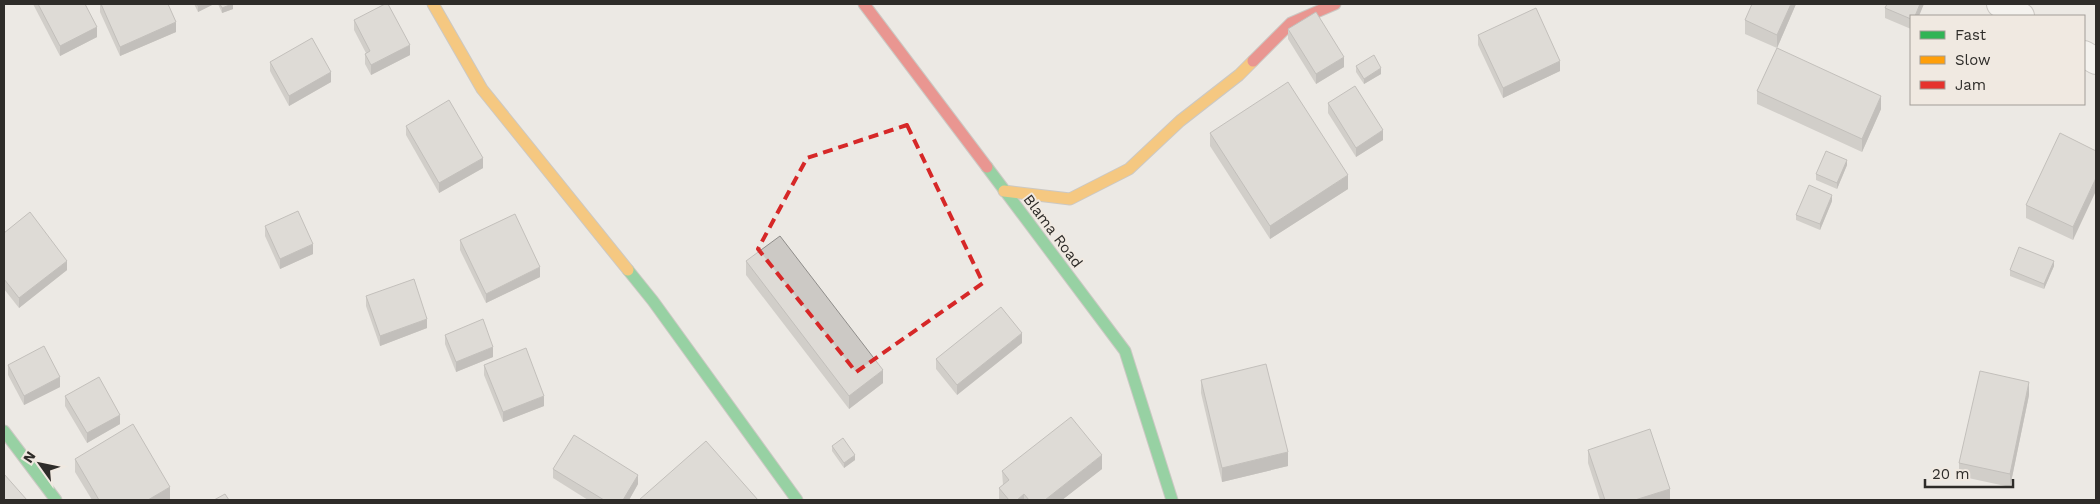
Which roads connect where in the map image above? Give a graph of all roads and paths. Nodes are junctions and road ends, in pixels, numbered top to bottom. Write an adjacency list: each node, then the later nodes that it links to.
1 (433, 4): 11 (street)
2 (864, 4): 8 (street, Blama Road)
3 (1335, 4): 8 (street)
4 (2000, 4): 5 (street)
5 (2019, 15)
6 (2085, 55): 7 (street)
7 (2096, 61)
8 (1004, 191): 12 (street, Blama Road)
9 (4, 431): 10 (street)
10 (56, 500)
11 (797, 500)
12 (1172, 500)

